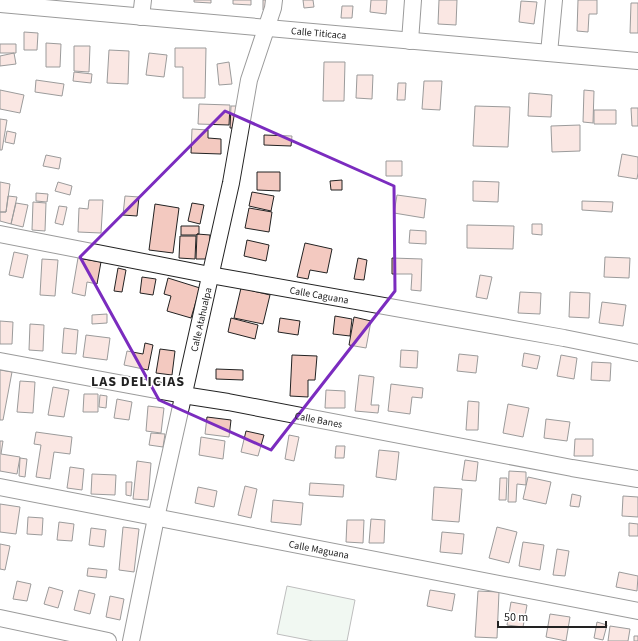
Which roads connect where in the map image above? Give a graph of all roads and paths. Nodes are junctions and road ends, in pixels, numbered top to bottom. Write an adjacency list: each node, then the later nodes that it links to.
1 (143, 0): 6 (street)
2 (274, 0): 7 (street, Calle Atahualpa)
3 (413, 0): 8 (street)
4 (554, 0): 9 (street)
5 (0, 4): 6 (street, Calle Titicaca)
6 (141, 17): 7 (street, Calle Titicaca)
7 (265, 28): 8 (street, Calle Titicaca); 12 (street, Calle Atahualpa)
8 (410, 41): 9 (street, Calle Titicaca)
9 (549, 53): 10 (street, Calle Titicaca)
10 (638, 61)
11 (0, 234): 12 (street, Calle Caguana)
12 (210, 275): 13 (street, Calle Caguana); 15 (street, Calle Atahualpa)
13 (638, 353)
14 (0, 361): 15 (street, Calle Banes)
15 (184, 395): 16 (street, Calle Banes); 18 (street, Calle Atahualpa)
16 (638, 479)
17 (0, 487): 18 (street, Calle Maguana)
18 (156, 518): 19 (street, Calle Maguana); 22 (street, Calle Atahualpa)
19 (638, 611)
20 (0, 618): 21 (street)
21 (108, 641)
22 (131, 641)

